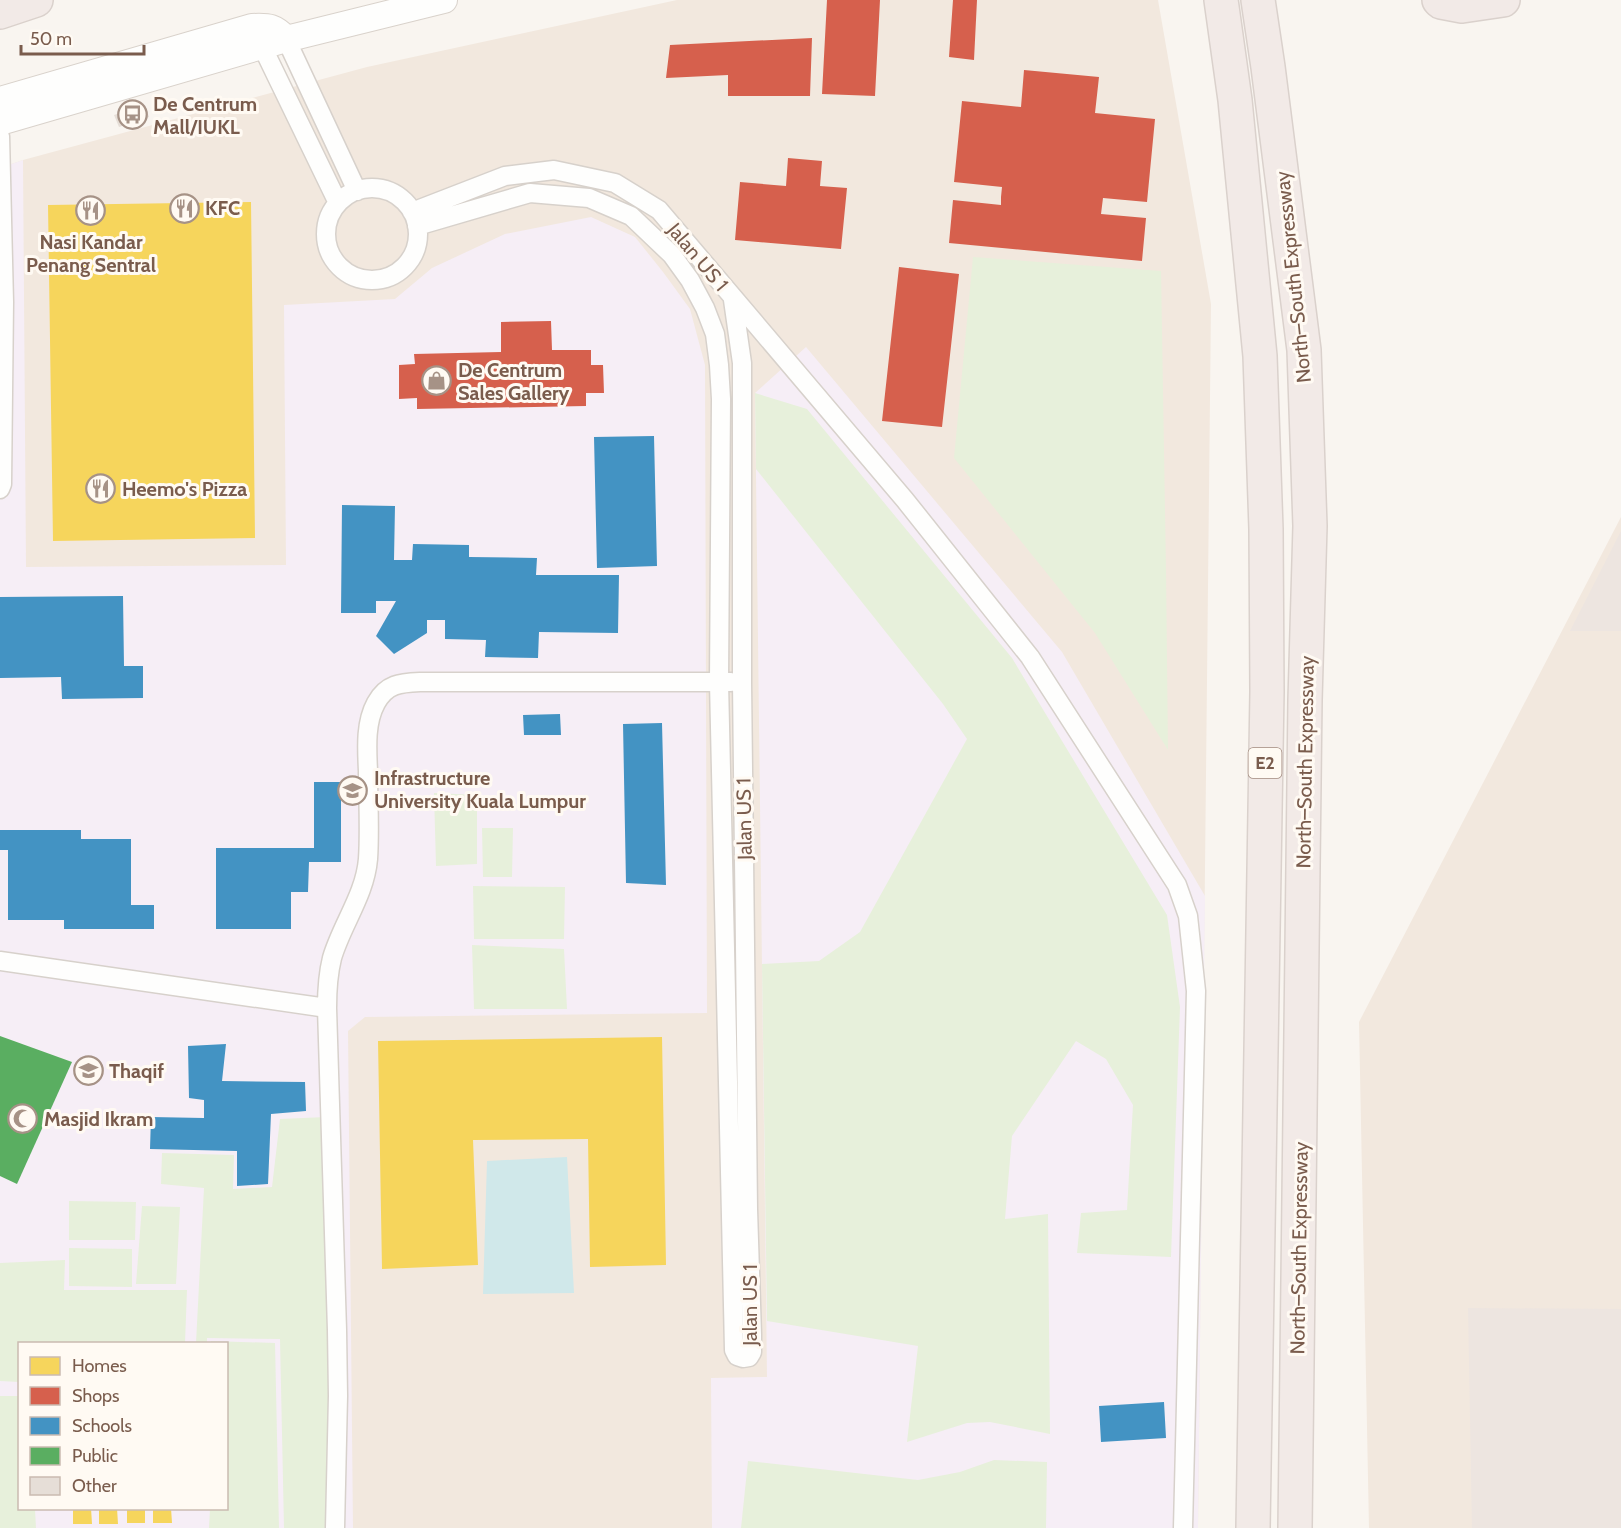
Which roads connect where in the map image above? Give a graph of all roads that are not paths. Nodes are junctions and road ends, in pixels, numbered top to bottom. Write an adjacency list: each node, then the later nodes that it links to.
1 (19, 0): 8 (highway)
2 (36, 0): 9 (highway)
3 (444, 0): 10 (main road)
4 (1221, 0): 26 (highway, North–South Expressway / E2)
5 (1258, 0): 27 (highway, North–South Expressway / E2)
6 (1439, 0): 7 (highway)
7 (1503, 0)
8 (0, 3)
9 (0, 12)
10 (286, 39): 11 (main road); 12 (main road); 15 (street)
11 (261, 46): 13 (main road); 16 (street)
12 (0, 100)
13 (0, 122)
14 (0, 136): 19 (street)
15 (357, 191): 16 (street); 17 (street)
16 (338, 203): 17 (street)
17 (414, 219): 18 (street, Jalan US 1); 20 (street, Jalan US 1)
18 (733, 300): 21 (street, Jalan US 1); 25 (street)
19 (0, 489)
20 (719, 682): 21 (street); 21 (street, Jalan US 1); 23 (street)
21 (742, 682)
22 (0, 961): 23 (street)
23 (327, 1008): 24 (street)
24 (335, 1528)
25 (1183, 1528)
26 (1253, 1528)
27 (1295, 1528)

